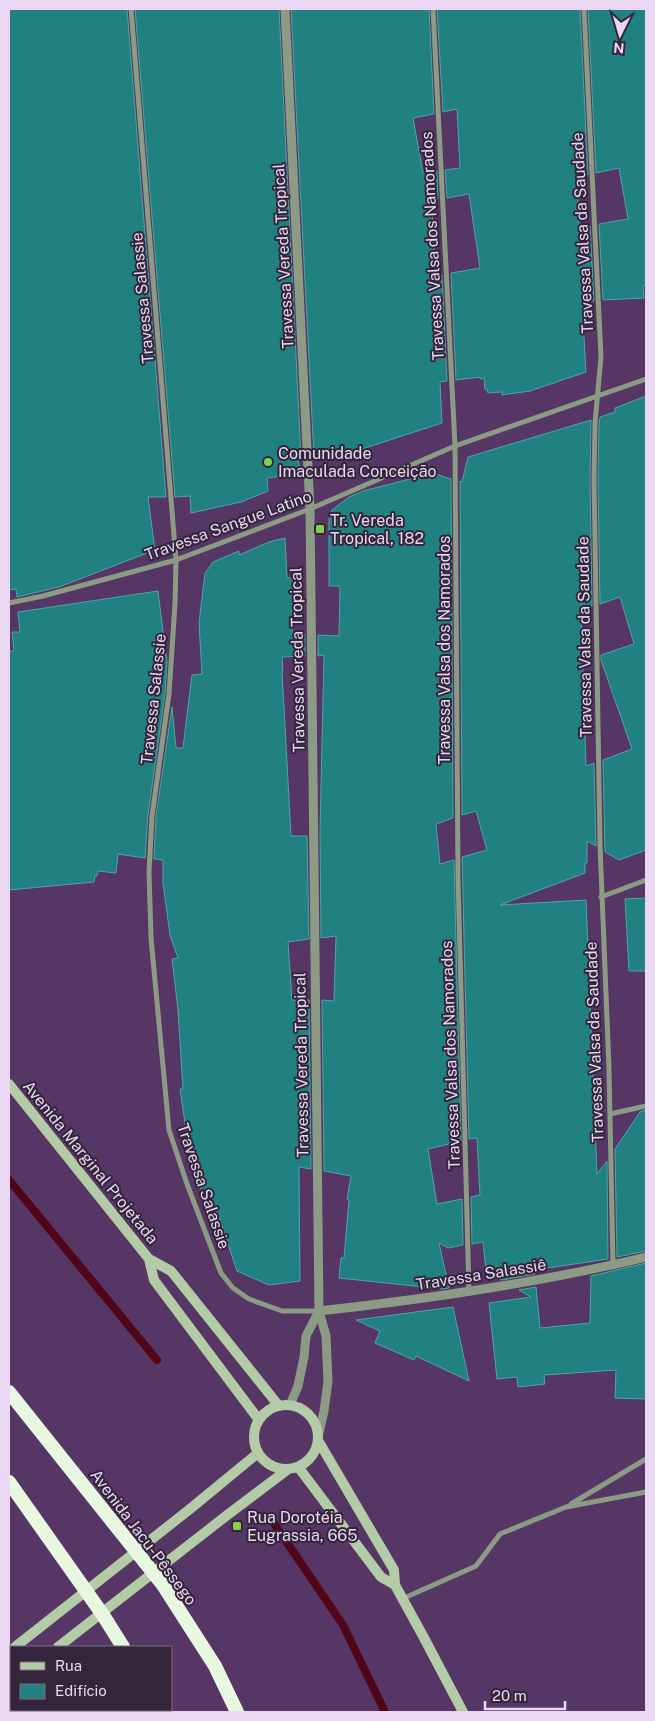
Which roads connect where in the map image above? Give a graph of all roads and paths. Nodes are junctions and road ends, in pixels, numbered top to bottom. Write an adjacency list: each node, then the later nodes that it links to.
1 (131, 9): 9 (street, Travessa Salassie)
2 (285, 9): 8 (street, Travessa Vereda Tropical)
3 (433, 9): 7 (street, Travessa Valsa dos Namorados)
4 (584, 9): 6 (street, Travessa Valsa da Saudade)
5 (646, 379): 6 (street, Travessa Sangue Latino)
6 (599, 396): 7 (street, Travessa Sangue Latino); 12 (street, Travessa Valsa da Saudade)
7 (455, 446): 8 (street, Travessa Sangue Latino); 19 (street, Travessa Valsa dos Namorados)
8 (310, 509): 9 (street, Travessa Sangue Latino); 20 (street, Travessa Vereda Tropical)
9 (176, 560): 10 (street, Travessa Sangue Latino); 20 (street, Travessa Salassie)
10 (9, 603)
11 (646, 880): 12 (street)
12 (602, 897): 15 (street, Travessa Valsa da Saudade)
13 (9, 1084): 17 (main road, Avenida Marginal Projetada)
14 (646, 1106): 15 (street)
15 (610, 1114): 18 (street, Travessa Valsa da Saudade)
16 (646, 1257): 18 (street, Travessa Salassiê)
17 (149, 1259): 22 (main road, Avenida Marginal Projetada); 23 (main road, Avenida Marginal Projetada)
18 (613, 1265): 19 (street, Travessa Salassiê)
19 (470, 1292): 20 (street, Travessa Salassiê)
20 (319, 1311): 22 (street, Travessa Vereda Tropical); 24 (street, Travessa Vereda Tropical)
21 (9, 1392): 37 (highway, Avenida Jacu-Pêssego, bridge)
22 (284, 1406): 23 (main road); 24 (main road)
23 (259, 1420): 25 (main road)
24 (319, 1437): 27 (main road); 32 (main road)
25 (258, 1453): 28 (main road); 34 (main road)
26 (646, 1459): 31 (street)
27 (299, 1468): 28 (main road); 32 (main road)
28 (287, 1470): 35 (main road)
29 (9, 1482): 36 (highway, bridge)
30 (646, 1492): 31 (street)
31 (566, 1507): 33 (street)
32 (395, 1586): 33 (main road)
33 (402, 1599): 38 (main road)
34 (16, 1646)
35 (59, 1646)
36 (122, 1646)
37 (237, 1712)
38 (462, 1712)

